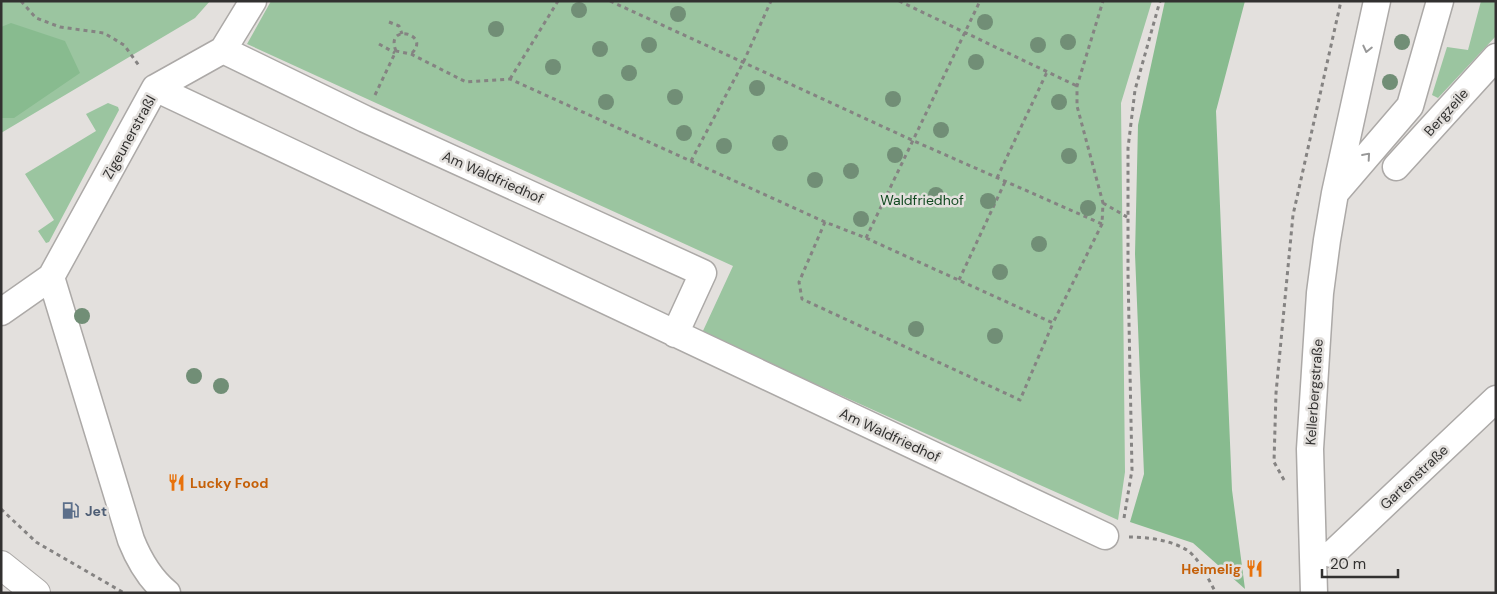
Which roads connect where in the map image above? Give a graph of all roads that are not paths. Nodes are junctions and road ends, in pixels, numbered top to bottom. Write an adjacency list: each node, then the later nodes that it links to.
1 (253, 1): 4 (street, Zigeunerstraßl)
2 (1377, 1): 8 (street, Kellerbergstraße, one-way to 8)
3 (1440, 1): 8 (street, one-way to 3)
4 (223, 50): 6 (street, Zigeunerstraßl); 11 (street, Am Waldfriedhof)
5 (1496, 58): 7 (street, Bergzeile)
6 (156, 88): 9 (street, Zigeunerstraßl); 11 (street, Am Waldfriedhof)
7 (1396, 167)
8 (1335, 193): 18 (street, Kellerbergstraße)
9 (51, 277): 10 (street, Zigeunerstraßl); 17 (street)
10 (1, 312)
11 (675, 334): 13 (street, Am Waldfriedhof)
12 (1496, 400): 14 (street, Gartenstraße)
13 (1113, 536)
14 (1332, 554)
15 (1, 565): 16 (main road)
16 (36, 593)
17 (167, 593)
18 (1314, 593)

